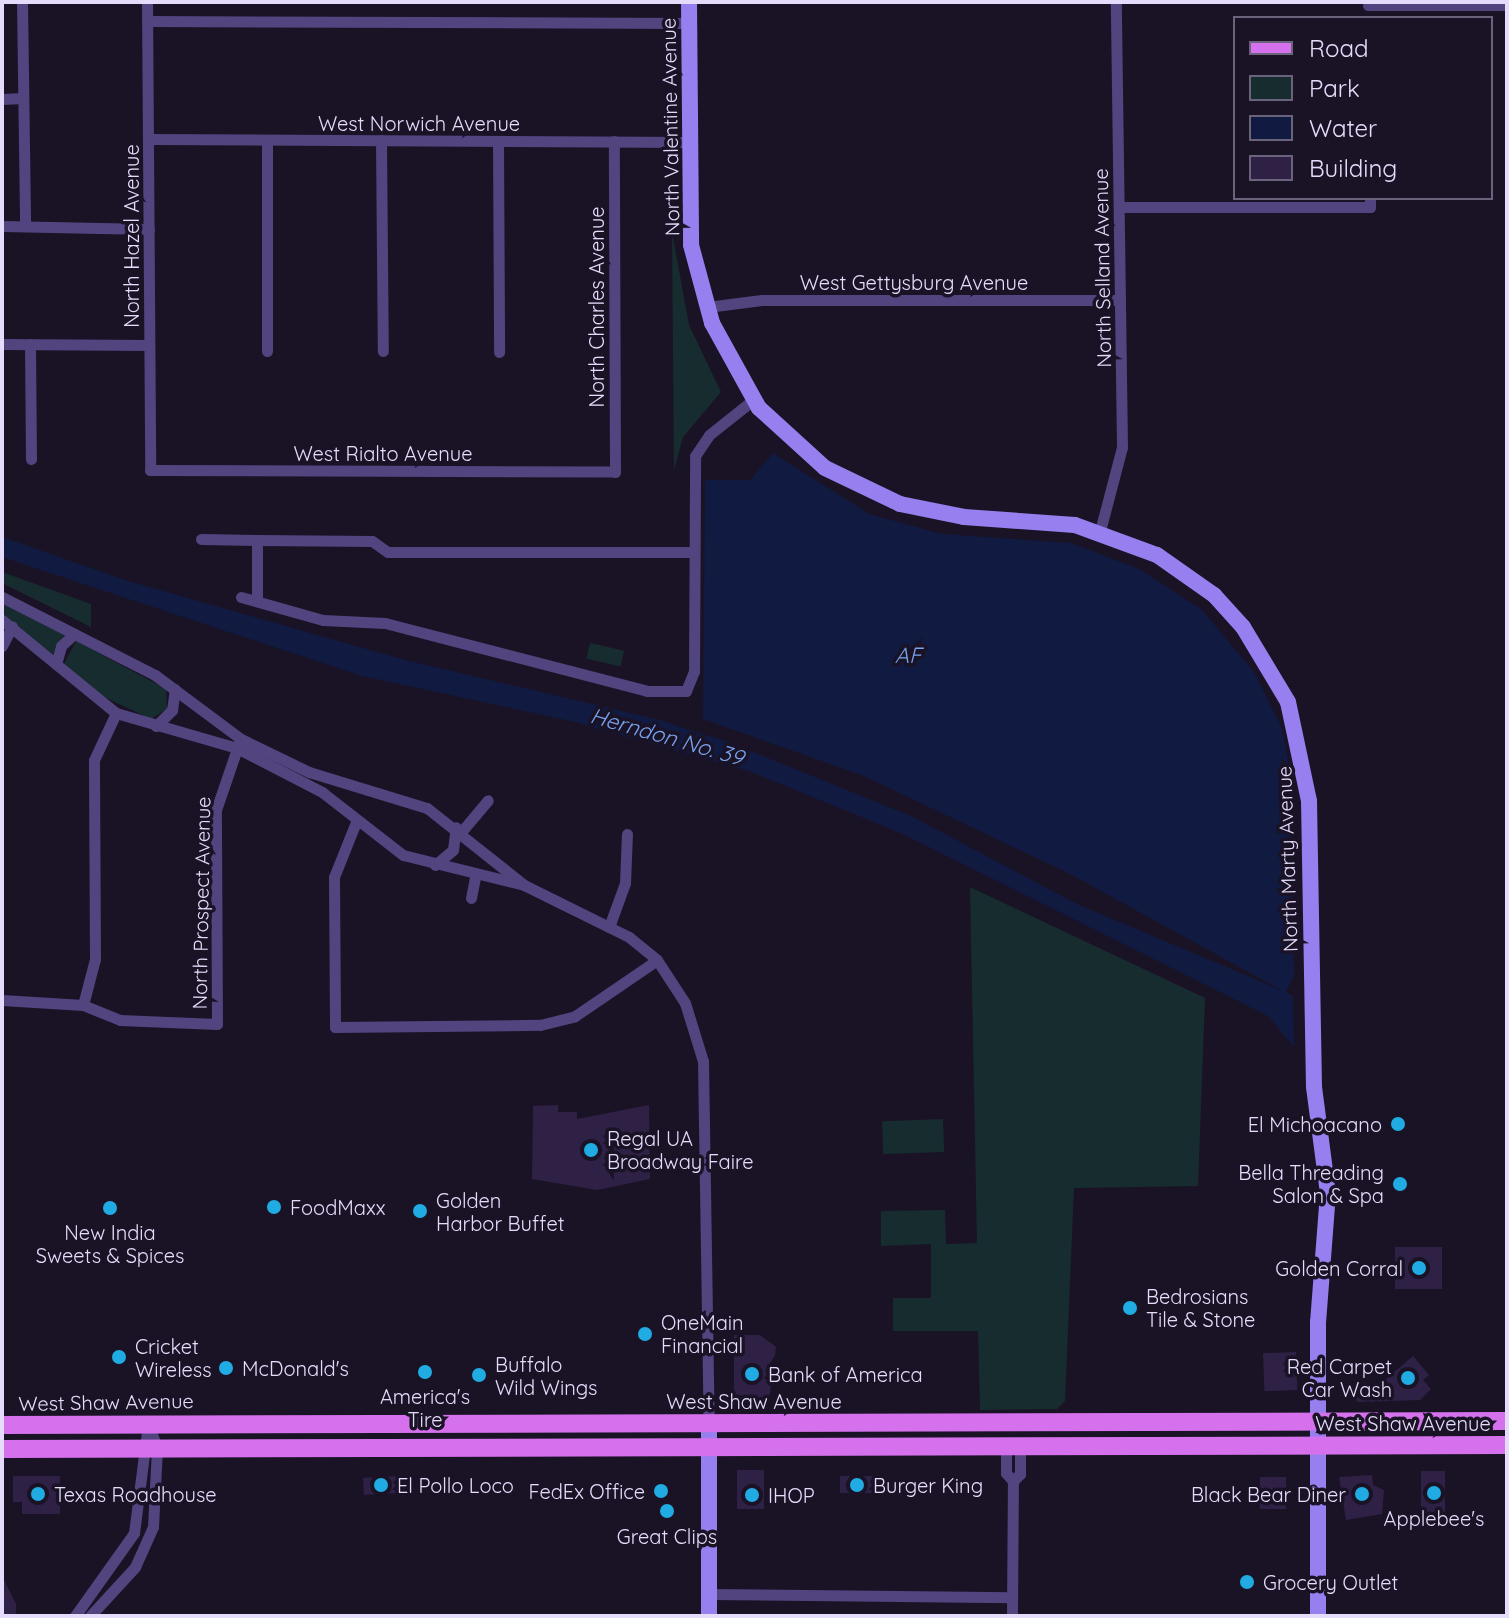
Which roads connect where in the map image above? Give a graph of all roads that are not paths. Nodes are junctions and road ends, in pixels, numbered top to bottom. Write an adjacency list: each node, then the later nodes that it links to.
1 (22, 2): 9 (street)
2 (147, 2): 7 (street, North Hazel Avenue)
3 (689, 2): 8 (street, North Valentine Avenue)
4 (1116, 2): 18 (street, North Selland Avenue)
5 (1507, 5): 6 (street)
6 (1368, 8)
7 (147, 21): 8 (street); 11 (street, North Hazel Avenue)
8 (689, 23): 16 (street, North Valentine Avenue)
9 (23, 98): 10 (street); 20 (street)
10 (2, 99)
11 (148, 139): 12 (street, West Norwich Avenue); 21 (street, North Hazel Avenue)
12 (267, 140): 13 (street, West Norwich Avenue); 27 (street)
13 (381, 140): 14 (street, West Norwich Avenue); 28 (street)
14 (498, 141): 15 (street, West Norwich Avenue); 29 (street)
15 (614, 141): 16 (street, West Norwich Avenue); 33 (street, North Charles Avenue)
16 (689, 142): 23 (street, North Valentine Avenue)
17 (1370, 202): 18 (street)
18 (1119, 207): 22 (street, North Selland Avenue)
19 (2, 226): 20 (street)
20 (25, 226): 21 (street)
21 (149, 229): 26 (street, North Hazel Avenue)
22 (1120, 300): 23 (street, West Gettysburg Avenue); 34 (street, North Selland Avenue)
23 (707, 307): 30 (street, North Valentine Avenue)
24 (2, 344): 25 (street)
25 (30, 344): 26 (street); 31 (street)
26 (149, 345): 32 (street, North Hazel Avenue)
27 (267, 351)
28 (383, 351)
29 (499, 352)
30 (753, 400): 34 (street, North Marty Avenue); 37 (street)
31 (31, 459)
32 (150, 470): 33 (street, West Rialto Avenue)
33 (615, 472)
34 (1100, 531): 61 (street, North Marty Avenue)
35 (201, 539): 36 (street)
36 (257, 540): 37 (street); 40 (street)
37 (693, 552): 40 (street)
38 (2, 597): 42 (street)
39 (241, 597): 40 (street)
40 (257, 598)
41 (7, 623): 43 (street); 44 (street)
42 (74, 634): 44 (street); 45 (street)
43 (2, 646)
44 (56, 664): 46 (street)
45 (175, 689): 47 (street); 48 (street)
46 (116, 713): 47 (street); 60 (street)
47 (156, 726): 48 (street)
48 (239, 744): 50 (street); 51 (street); 60 (street, North Prospect Avenue)
49 (488, 800): 51 (street)
50 (356, 822): 53 (street); 58 (street)
51 (459, 829): 53 (street); 55 (street)
52 (627, 834): 57 (street)
53 (434, 865): 54 (street)
54 (476, 873): 55 (street); 56 (street)
55 (524, 885): 57 (street)
56 (471, 898)
57 (609, 927): 58 (street)
58 (657, 960): 65 (street)
59 (2, 1000): 60 (street)
60 (83, 1005)
61 (1319, 1421): 62 (main road, West Shaw Avenue); 66 (main road, West Shaw Avenue); 69 (street, North Marty Avenue)
62 (1507, 1421)
63 (452, 1422): 64 (main road, West Shaw Avenue); 65 (main road, West Shaw Avenue); 73 (main road)
64 (148, 1423): 67 (main road, West Shaw Avenue); 75 (street)
65 (709, 1423): 66 (main road, West Shaw Avenue); 74 (street)
66 (1078, 1423): 72 (main road)
67 (2, 1425)
68 (1507, 1434): 70 (main road)
69 (1318, 1444): 70 (main road, West Shaw Avenue); 72 (main road, West Shaw Avenue); 83 (street, North Marty Avenue)
70 (1456, 1445): 71 (main road, West Shaw Avenue)
71 (1507, 1445)
72 (1013, 1446): 74 (main road, West Shaw Avenue); 78 (street)
73 (303, 1447): 74 (main road, West Shaw Avenue); 75 (main road, West Shaw Avenue)
74 (709, 1447): 77 (street)
75 (149, 1448): 76 (main road, West Shaw Avenue); 79 (street); 80 (street)
76 (2, 1449)
77 (709, 1594): 78 (street); 81 (street)
78 (1012, 1597): 82 (street)
79 (75, 1616)
80 (90, 1616)
81 (709, 1616)
82 (1012, 1616)
83 (1318, 1616)

